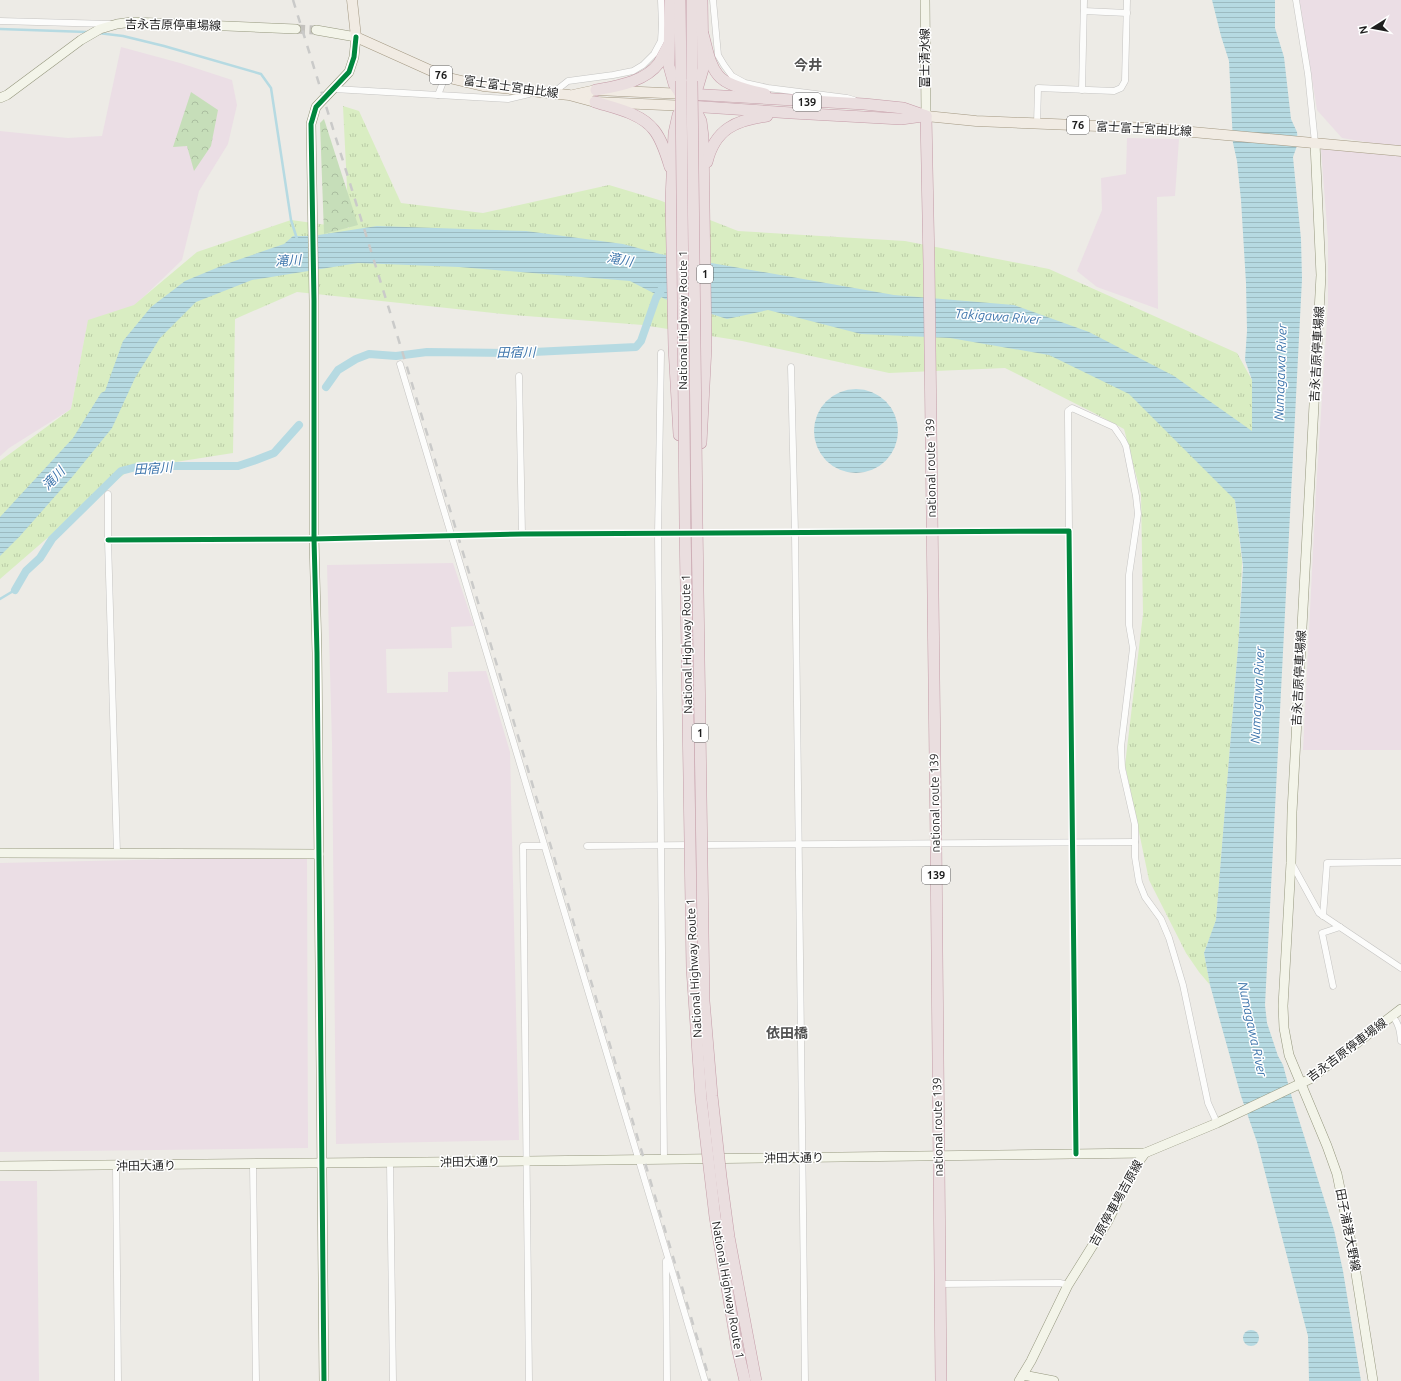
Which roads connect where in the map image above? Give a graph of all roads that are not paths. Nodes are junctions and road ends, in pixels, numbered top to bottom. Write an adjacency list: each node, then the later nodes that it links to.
1 (352, 0): 19 (main road)
2 (661, 0): 26 (street)
3 (670, 0): 20 (highway, 1)
4 (680, 0): 47 (highway, National Highway Route 1 / 1, bridge)
5 (692, 0): 46 (highway, National Highway Route 1 / 1, bridge)
6 (702, 0): 18 (highway, 1)
7 (713, 0): 33 (street)
8 (925, 0): 35 (street, 富士清水線)
9 (1084, 0): 12 (street)
10 (1127, 0): 13 (street)
11 (1296, 0): 37 (street)
12 (1084, 11): 13 (street); 24 (street)
13 (1127, 13): 24 (street)
14 (0, 21): 15 (street)
15 (116, 24): 16 (street, 吉永吉原停車場線); 29 (street, 吉永吉原停車場線)
16 (296, 29)
17 (316, 30): 19 (street)
18 (703, 34): 30 (highway, 1); 31 (highway, 1)
19 (356, 37): 21 (main road, 富士富士宮由比線 / 76); 22 (street)
20 (669, 44): 23 (highway, 1); 30 (highway, 1)
21 (445, 77): 25 (main road, 富士富士宮由比線 / 76); 27 (street)
22 (334, 89): 27 (street); 54 (street)
23 (596, 90): 28 (main road, 富士富士宮由比線 / 76); 30 (main road, 富士富士宮由比線 / 76)
24 (1082, 90): 36 (street)
25 (536, 92): 26 (main road, 富士富士宮由比線 / 76); 27 (street)
26 (553, 93): 28 (main road, 富士富士宮由比線 / 76)
27 (438, 95)
28 (569, 95): 32 (main road, 富士富士宮由比線 / 76)
29 (0, 98)
30 (688, 100): 31 (highway, 139); 32 (main road, 富士富士宮由比線 / 76); 34 (highway, 139); 39 (highway, 1); 40 (highway, 1)
31 (794, 101): 33 (highway, 139)
32 (595, 102): 39 (highway, 1)
33 (864, 104): 35 (highway, 139)
34 (792, 114): 35 (highway, 139); 40 (highway, 1)
35 (926, 116): 36 (main road, 富士富士宮由比線 / 76); 49 (highway, national route 139 / 139)
36 (1037, 124): 37 (main road, 富士富士宮由比線 / 76)
37 (1312, 143): 38 (main road, 76); 67 (street, 吉永吉原停車場線)
38 (1401, 151)
39 (672, 173): 47 (highway, 1, bridge)
40 (704, 173): 46 (highway, 1, bridge)
41 (661, 353): 52 (street)
42 (400, 364): 53 (street)
43 (791, 367): 50 (street)
44 (519, 376): 51 (street)
45 (108, 494): 55 (street)
46 (697, 522): 101 (highway, National Highway Route 1 / 1, bridge)
47 (685, 523): 100 (highway, National Highway Route 1 / 1, bridge)
48 (1069, 531): 49 (street); 56 (street); 58 (street)
49 (932, 532): 50 (street); 57 (highway, national route 139 / 139)
50 (795, 533): 52 (street); 59 (street)
51 (522, 534): 52 (street); 53 (street)
52 (658, 534): 60 (street)
53 (452, 536): 54 (street); 61 (street)
54 (314, 539): 55 (street); 65 (street)
55 (108, 540): 64 (street)
56 (1134, 842): 58 (street); 76 (street)
57 (936, 843): 58 (street); 59 (street); 79 (highway, national route 139 / 139)
58 (1072, 843): 78 (street)
59 (799, 844): 60 (street); 80 (street)
60 (661, 845): 62 (street); 82 (street)
61 (544, 846): 81 (street); 83 (street)
62 (587, 846)
63 (0, 853): 64 (street)
64 (117, 853): 65 (street)
65 (319, 854): 86 (street)
66 (1401, 862): 68 (street)
67 (1291, 863): 68 (street); 75 (street, 吉永吉原停車場線)
68 (1323, 916): 69 (street)
69 (1340, 927): 70 (street); 71 (street)
70 (1401, 968)
71 (1333, 986)
72 (1401, 1009): 73 (street, 吉永吉原停車場線)
73 (1392, 1016): 74 (street); 75 (street, 吉永吉原停車場線)
74 (1401, 1041)
75 (1297, 1086): 76 (street, 吉原停車場吉原線); 105 (street, 田子浦港大野線)
76 (1217, 1123): 77 (street, 吉原停車場吉原線)
77 (1145, 1153): 78 (street, 沖田大通り); 91 (street, 吉原停車場吉原線)
78 (1076, 1154): 79 (street, 沖田大通り)
79 (939, 1155): 80 (street, 沖田大通り); 90 (highway, national route 139 / 139)
80 (802, 1158): 82 (street, 沖田大通り); 102 (street)
81 (637, 1160): 82 (street, 沖田大通り); 83 (street, 沖田大通り); 89 (street)
82 (664, 1160)
83 (527, 1162): 84 (street, 沖田大通り); 97 (street)
84 (390, 1163): 86 (street, 沖田大通り); 96 (street)
85 (253, 1164): 86 (street, 沖田大通り); 88 (street, 沖田大通り); 94 (street)
86 (322, 1164): 95 (street)
87 (0, 1166): 88 (street, 沖田大通り)
88 (116, 1166): 93 (street)
89 (666, 1253): 98 (street); 99 (street)
90 (940, 1284): 91 (street); 103 (highway, national route 139 / 139)
91 (1068, 1285): 92 (street, 吉原停車場吉原線)
92 (1020, 1378): 104 (street)
93 (118, 1381)
94 (256, 1381)
95 (324, 1381)
96 (393, 1381)
97 (529, 1381)
98 (667, 1381)
99 (704, 1381)
100 (745, 1381)
101 (756, 1381)
102 (805, 1381)
103 (941, 1381)
104 (1054, 1381)
105 (1373, 1381)

